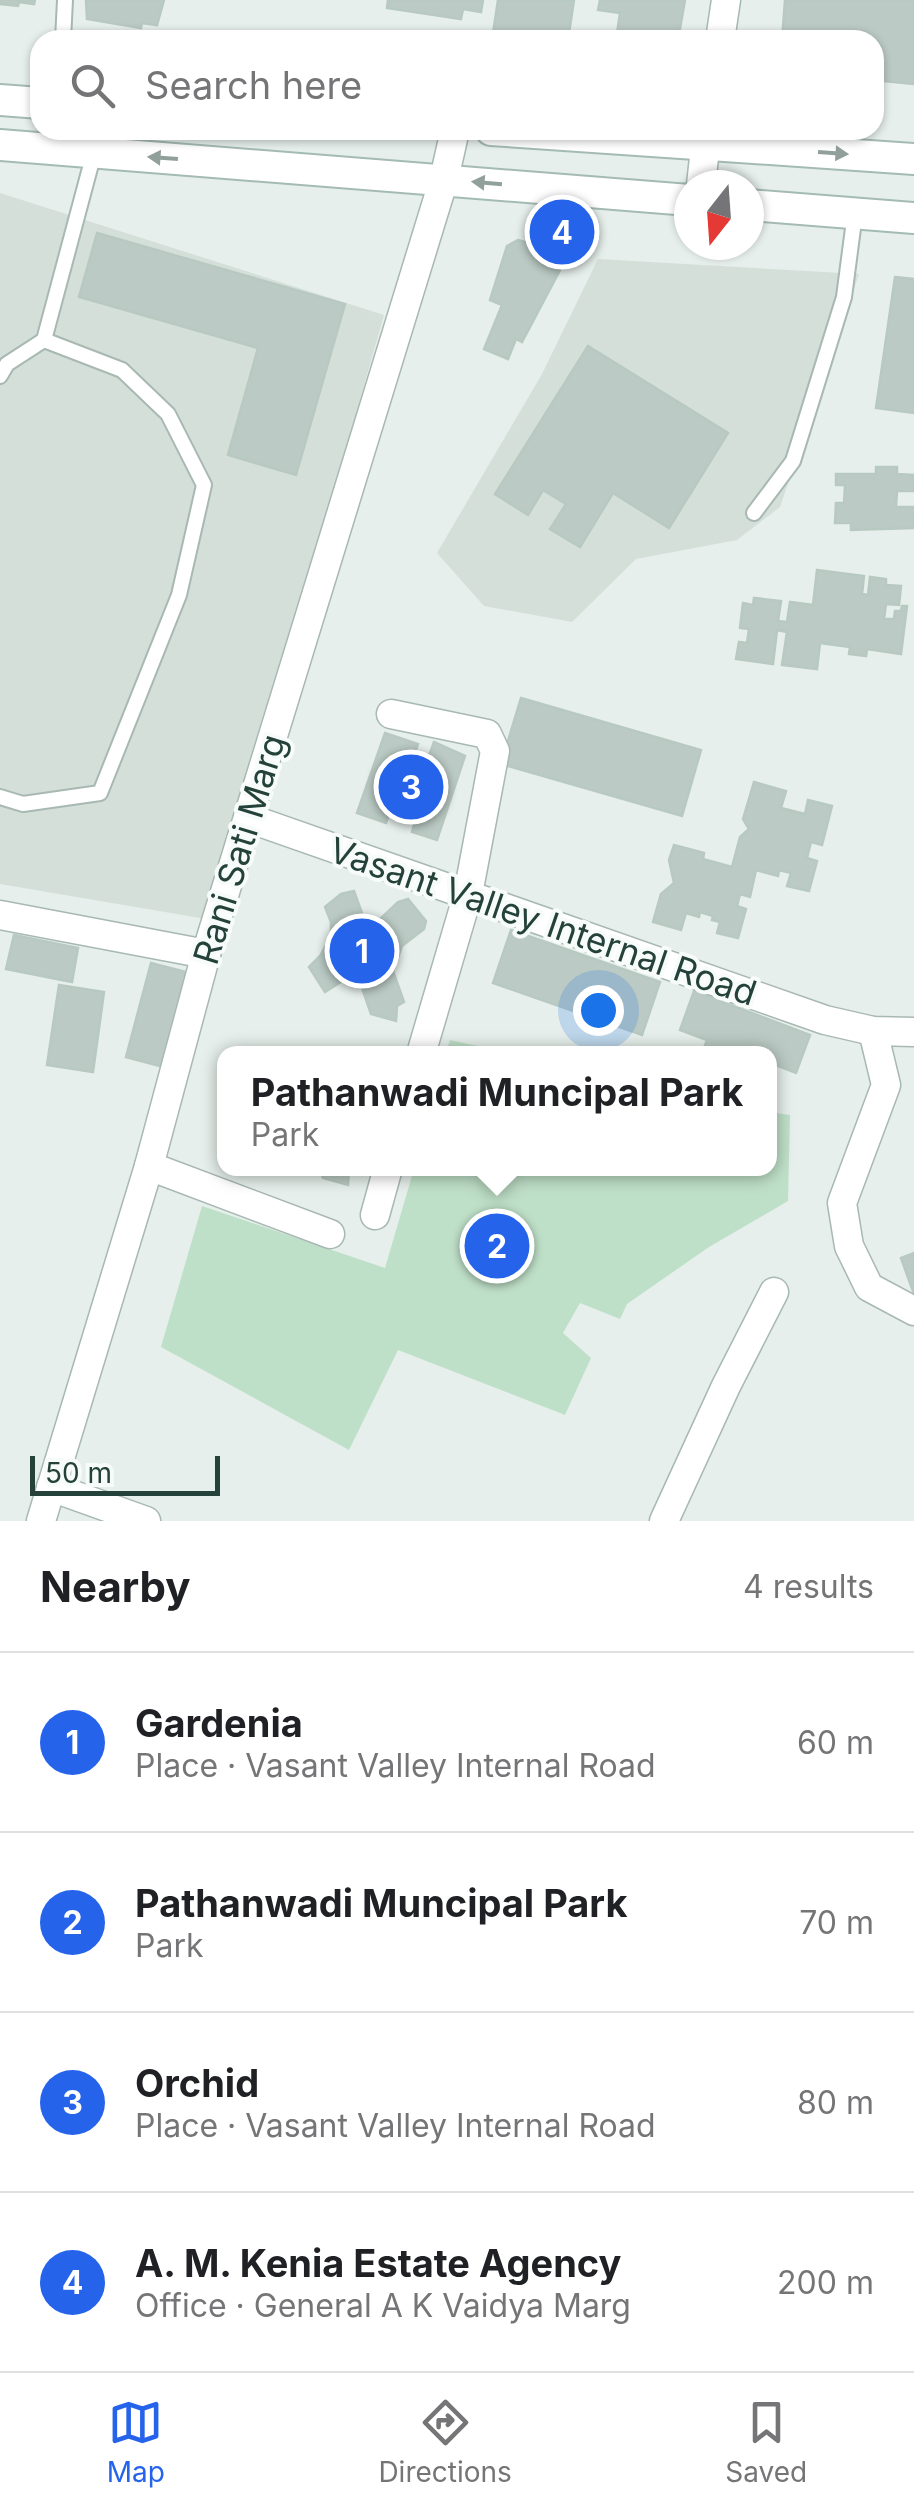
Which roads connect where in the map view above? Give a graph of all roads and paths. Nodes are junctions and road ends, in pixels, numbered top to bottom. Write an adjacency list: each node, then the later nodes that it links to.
1 (65, 0): 3 (lane)
2 (726, 0): 4 (street)
3 (64, 30)
4 (722, 30)
5 (0, 100): 6 (main road)
6 (30, 102)
7 (453, 140): 14 (street, Rani Sati Marg)
8 (706, 140): 13 (street)
9 (734, 140): 12 (main road, one-way to 12)
10 (89, 141): 11 (main road); 14 (main road, one-way to 10); 19 (lane)
11 (0, 146)
12 (914, 159)
13 (702, 170)
14 (444, 180): 15 (main road, one-way to 14); 24 (street, Rani Sati Marg)
15 (674, 199)
16 (764, 206): 17 (main road)
17 (856, 214): 18 (main road); 21 (lane)
18 (914, 218)
19 (44, 340): 20 (lane); 23 (lane)
20 (0, 376)
21 (754, 513)
22 (391, 714): 25 (street)
23 (0, 797)
24 (254, 821): 25 (street, Vasant Valley Internal Road); 27 (street, Rani Sati Marg)
25 (468, 894): 28 (street, Vasant Valley Internal Road); 30 (street)
26 (0, 915): 27 (street)
27 (206, 954): 31 (street, Rani Sati Marg)
28 (873, 1031): 29 (street, Vasant Valley Internal Road); 36 (street)
29 (914, 1032)
30 (423, 1046)
31 (149, 1166): 34 (street); 37 (street, Rani Sati Marg)
32 (386, 1176): 33 (street)
33 (375, 1214)
34 (330, 1234)
35 (774, 1292): 40 (street)
36 (914, 1311)
37 (51, 1487): 38 (street, Rani Sati Marg); 39 (street)
38 (41, 1521)
39 (146, 1521)
40 (664, 1521)

